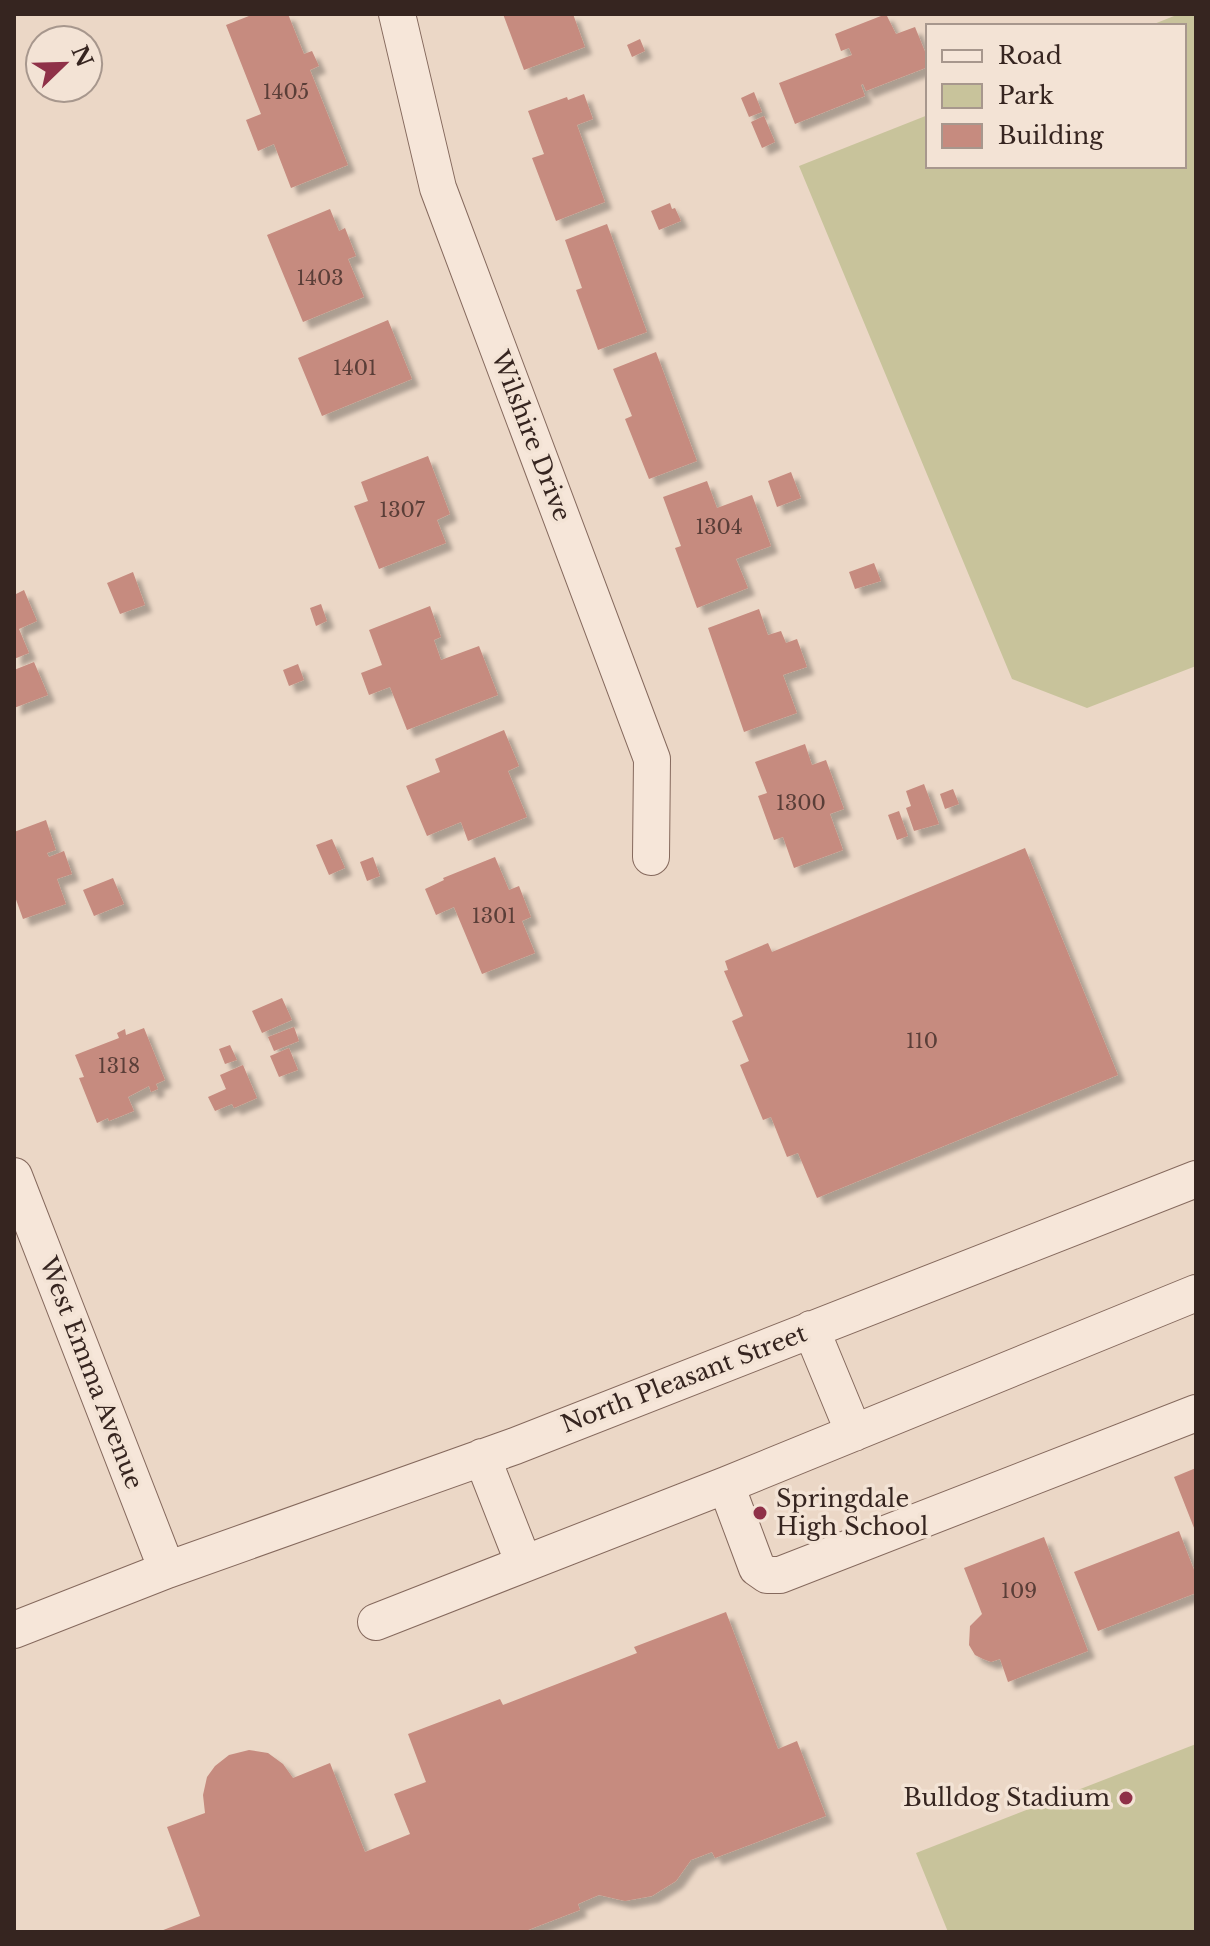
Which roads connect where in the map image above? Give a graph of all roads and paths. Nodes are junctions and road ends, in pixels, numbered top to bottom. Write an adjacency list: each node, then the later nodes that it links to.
1 (397, 14): 2 (street, Wilshire Drive)
2 (651, 857)
3 (14, 1176): 12 (street, West Emma Avenue)
4 (1196, 1179): 6 (street, North Pleasant Street)
5 (1196, 1293): 8 (street)
6 (811, 1329): 8 (street); 9 (street, North Pleasant Street)
7 (1196, 1413): 10 (street)
8 (854, 1433): 10 (street)
9 (482, 1457): 11 (street); 12 (street, North Pleasant Street)
10 (726, 1485): 11 (street)
11 (524, 1564): 13 (street)
12 (167, 1570): 14 (street, North Pleasant Street)
13 (376, 1622)
14 (14, 1630)

